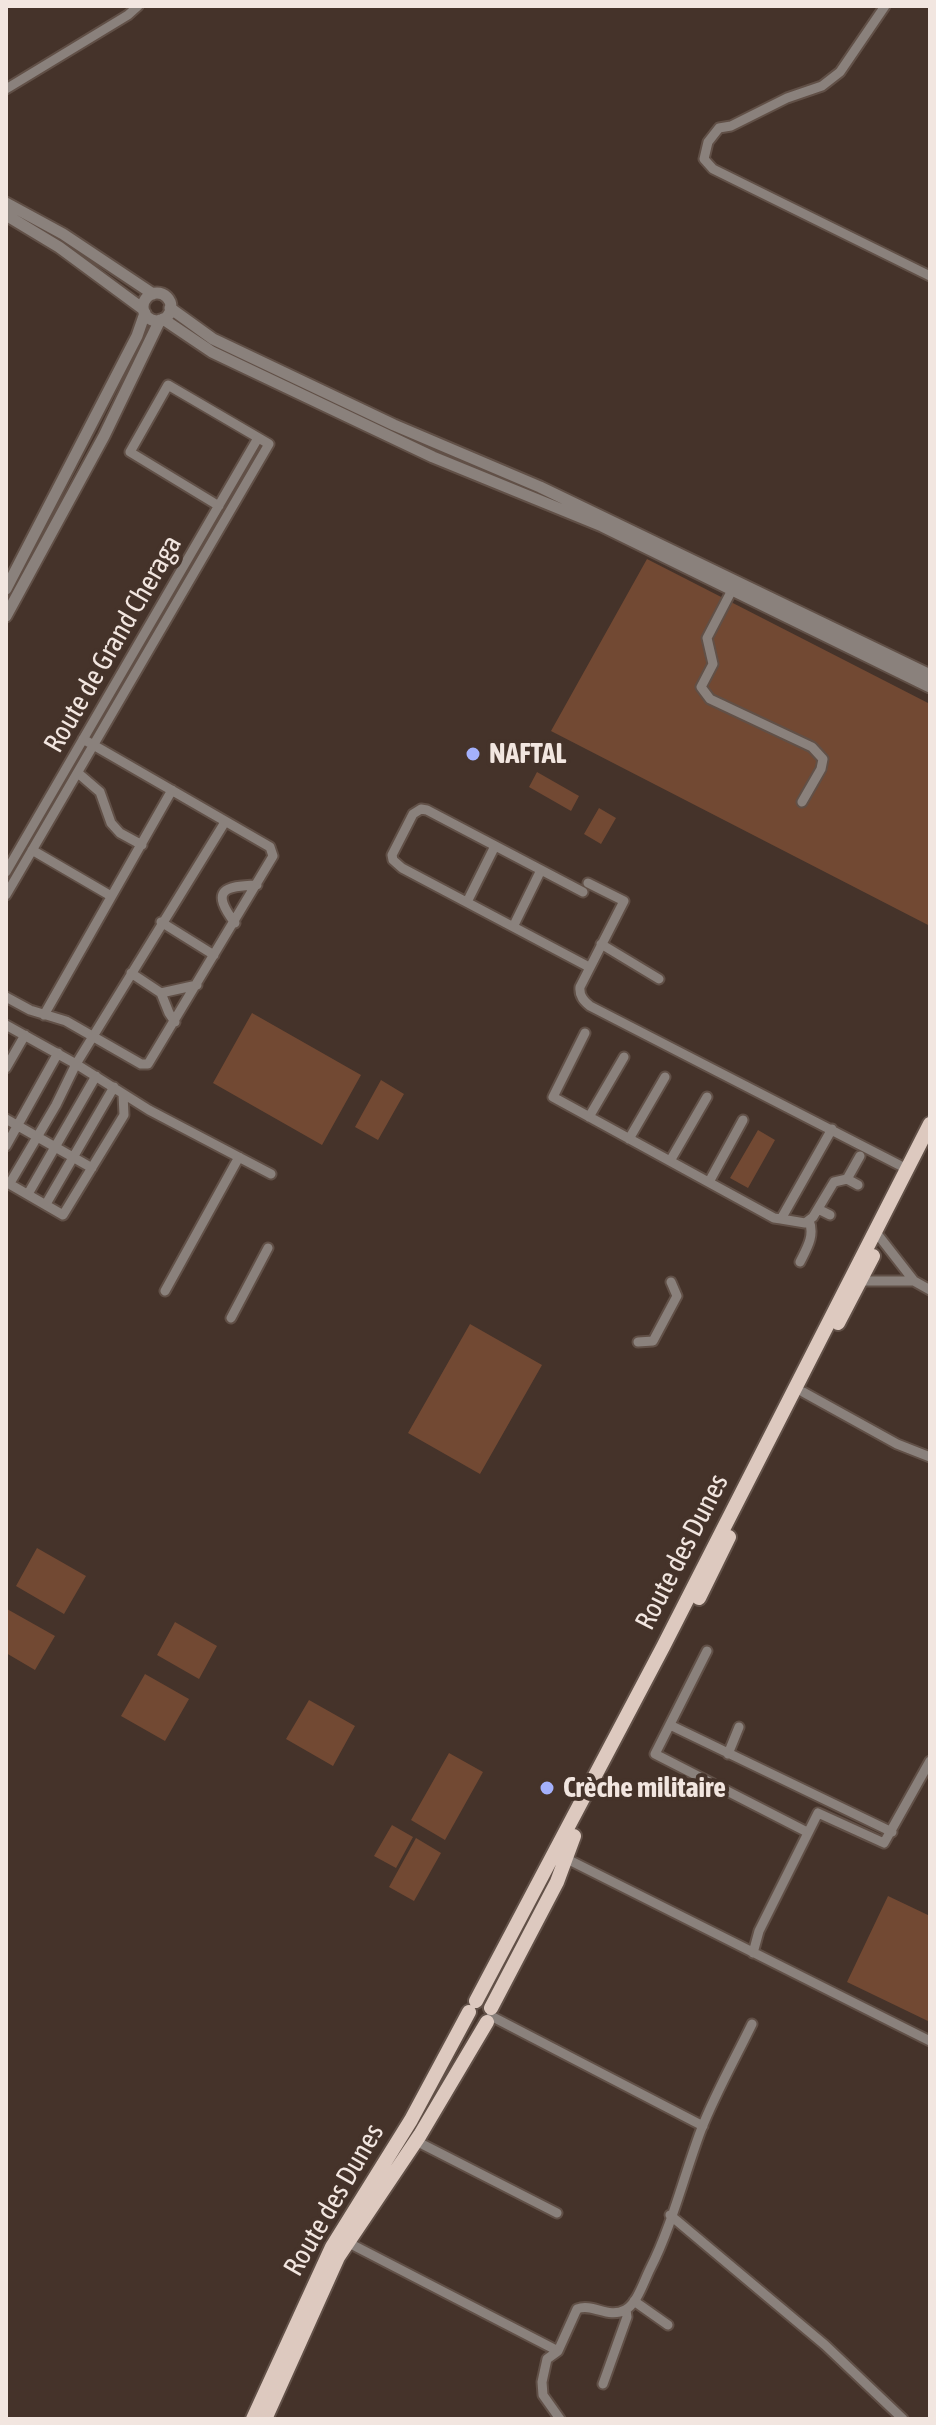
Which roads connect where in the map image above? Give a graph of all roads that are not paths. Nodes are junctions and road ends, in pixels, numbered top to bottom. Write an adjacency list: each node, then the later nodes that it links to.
1 (138, 6): 3 (street)
2 (885, 6): 6 (street)
3 (6, 89)
4 (6, 203): 7 (street)
5 (6, 215): 9 (street)
6 (930, 276)
7 (153, 294): 8 (street); 9 (street)
8 (170, 308): 10 (street); 16 (street)
9 (144, 311): 10 (street); 13 (street)
10 (161, 320): 14 (street); 15 (street)
11 (258, 438): 12 (street, Route de Grand Cheraga); 12 (street); 19 (street)
12 (219, 506): 18 (street, Route de Grand Cheraga)
13 (6, 589)
14 (732, 590): 17 (street); 22 (street)
15 (6, 616)
16 (930, 675)
17 (930, 687)
18 (83, 739): 19 (street); 28 (street, Route de Grand Cheraga)
19 (94, 746): 20 (street); 21 (street)
20 (78, 773): 24 (street); 26 (street)
21 (172, 790): 23 (street); 24 (street)
22 (802, 802)
23 (225, 822): 30 (street); 35 (street)
24 (142, 845): 33 (street)
25 (495, 846): 27 (street); 34 (street); 34 (street)
26 (32, 850): 32 (street); 33 (street)
27 (541, 870): 31 (street); 37 (street)
28 (6, 872)
29 (588, 883): 38 (street)
30 (257, 885): 36 (street); 36 (street)
31 (583, 892)
32 (6, 895)
33 (111, 896): 46 (street)
34 (467, 902): 37 (street)
35 (161, 922): 39 (street); 41 (street)
36 (235, 923): 39 (street)
37 (514, 925): 40 (street)
38 (601, 944): 40 (street); 42 (street)
39 (214, 955): 43 (street)
40 (589, 967): 66 (street)
41 (131, 973): 44 (street); 51 (street)
42 (659, 979)
43 (197, 985): 44 (street); 47 (street)
44 (161, 993): 47 (street)
45 (6, 997): 46 (street)
46 (44, 1015): 51 (street)
47 (175, 1022): 51 (street)
48 (6, 1025): 50 (street)
49 (585, 1033): 61 (street)
50 (25, 1035): 52 (street); 55 (street)
51 (94, 1036): 54 (street)
52 (58, 1053): 54 (street); 65 (street)
53 (624, 1057): 61 (street)
54 (76, 1064): 56 (street); 67 (street)
55 (6, 1068)
56 (96, 1076): 58 (street); 71 (street)
57 (665, 1077): 68 (street)
58 (114, 1087): 59 (street); 73 (street)
59 (123, 1094): 74 (street); 76 (street)
60 (707, 1097): 75 (street)
61 (589, 1117): 68 (street)
62 (6, 1119): 65 (street)
63 (743, 1120): 81 (street)
64 (930, 1124): 77 (main road, Route des Dunes)
65 (18, 1125): 67 (street); 70 (street)
66 (832, 1129): 77 (street); 87 (street)
67 (37, 1136): 71 (street); 80 (street)
68 (629, 1139): 75 (street)
69 (930, 1144): 89 (main road, Route des Dunes)
70 (6, 1146)
71 (56, 1147): 73 (street); 83 (street)
72 (860, 1156): 79 (street)
73 (73, 1157): 76 (street); 84 (street)
74 (239, 1157): 78 (street); 96 (street)
75 (670, 1161): 81 (street)
76 (92, 1168): 84 (street)
77 (907, 1169): 89 (main road, Route des Dunes)
78 (271, 1174)
79 (847, 1179): 82 (street); 85 (street)
80 (8, 1182): 83 (street)
81 (709, 1182): 87 (street)
82 (858, 1185)
83 (28, 1194): 84 (street)
84 (46, 1204)
85 (818, 1209): 86 (street); 88 (street)
86 (830, 1215)
87 (781, 1219): 88 (street)
88 (809, 1220): 91 (street)
89 (878, 1234): 92 (main road, Route des Dunes); 93 (street); 108 (main road, Route des Dunes)
90 (268, 1248): 97 (street)
91 (800, 1262)
92 (860, 1281): 93 (street); 99 (main road, Route des Dunes)
93 (914, 1281): 95 (street)
94 (671, 1282): 98 (street)
95 (930, 1290)
96 (165, 1291)
97 (231, 1318)
98 (638, 1342)
99 (803, 1392): 100 (street); 108 (main road, Route des Dunes)
100 (930, 1457)
101 (707, 1651): 102 (street)
102 (670, 1725): 104 (street); 106 (street)
103 (739, 1727): 104 (street)
104 (728, 1754): 107 (street)
105 (930, 1761): 107 (street)
106 (807, 1832): 107 (street); 109 (street)
107 (892, 1832)
108 (560, 1856): 109 (street); 110 (main road, Route des Dunes); 111 (main road, Route des Dunes)
109 (753, 1953): 113 (street)
110 (472, 2006): 111 (main road); 111 (main road); 124 (main road, Route des Dunes)
111 (490, 2015): 114 (street); 115 (main road, Route des Dunes)
112 (752, 2024): 114 (street)
113 (930, 2041)
114 (703, 2126): 117 (street)
115 (416, 2141): 116 (street); 118 (main road, Route des Dunes)
116 (557, 2213)
117 (670, 2215): 119 (street); 127 (street)
118 (347, 2242): 122 (street); 125 (main road, Route des Dunes)
119 (634, 2301): 120 (street); 121 (street)
120 (624, 2313): 122 (street); 123 (street)
121 (668, 2325)
122 (558, 2351): 126 (street)
123 (603, 2384)
124 (253, 2419)
125 (265, 2419)
126 (560, 2419)
127 (903, 2419)

